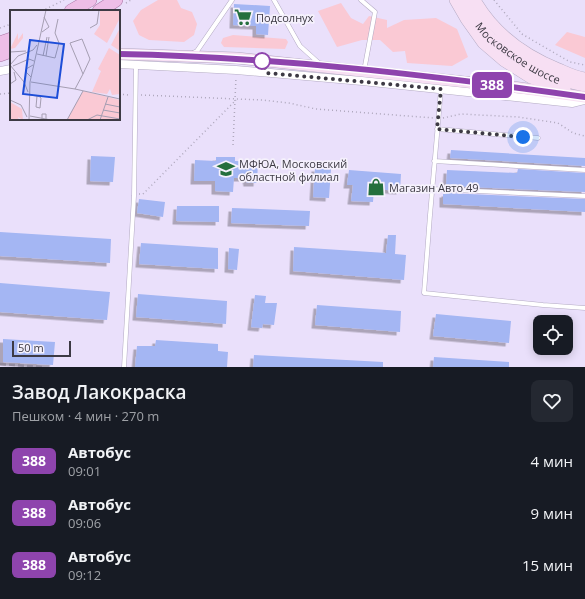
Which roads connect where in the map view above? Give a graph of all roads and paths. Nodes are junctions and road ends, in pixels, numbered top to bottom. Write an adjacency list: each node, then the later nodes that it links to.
1 (64, 0): 11 (path)
2 (90, 0): 12 (main road)
3 (116, 0): 13 (main road)
4 (232, 0): 21 (lane)
5 (274, 0): 27 (lane)
6 (361, 0): 31 (lane)
7 (454, 0): 39 (main road)
8 (465, 0): 33 (main road, Московское шоссе)
9 (475, 0): 32 (main road)
10 (494, 0): 26 (path)
11 (44, 10)
12 (73, 10)
13 (101, 10)
14 (10, 24): 15 (path)
15 (0, 28)
16 (10, 39): 17 (main road)
17 (0, 43)
18 (10, 51): 20 (main road)
19 (120, 54): 21 (main road)
20 (0, 55)
21 (186, 56): 27 (main road)
22 (10, 58): 23 (main road)
23 (0, 60)
24 (120, 64): 25 (street)
25 (136, 64): 30 (street); 38 (lane)
26 (585, 64)
27 (324, 67): 31 (main road)
28 (10, 69): 29 (street)
29 (0, 70)
30 (236, 70): 34 (street); 40 (path)
31 (364, 71): 39 (main road)
32 (585, 78)
33 (585, 86)
34 (441, 89): 39 (street); 41 (lane)
35 (10, 93): 36 (path)
36 (0, 94)
37 (120, 94): 38 (path)
38 (135, 95): 40 (path); 49 (lane)
39 (585, 98)
40 (236, 100): 41 (path); 45 (path); 49 (path)
41 (438, 119): 42 (lane); 43 (path)
42 (437, 129): 44 (lane); 46 (lane)
43 (585, 136)
44 (538, 138)
45 (233, 145)
46 (434, 160): 47 (lane); 48 (lane)
47 (585, 170)
48 (432, 188): 50 (lane); 51 (lane)
49 (134, 194): 52 (lane)
50 (585, 196)
51 (585, 308)
52 (124, 367)

